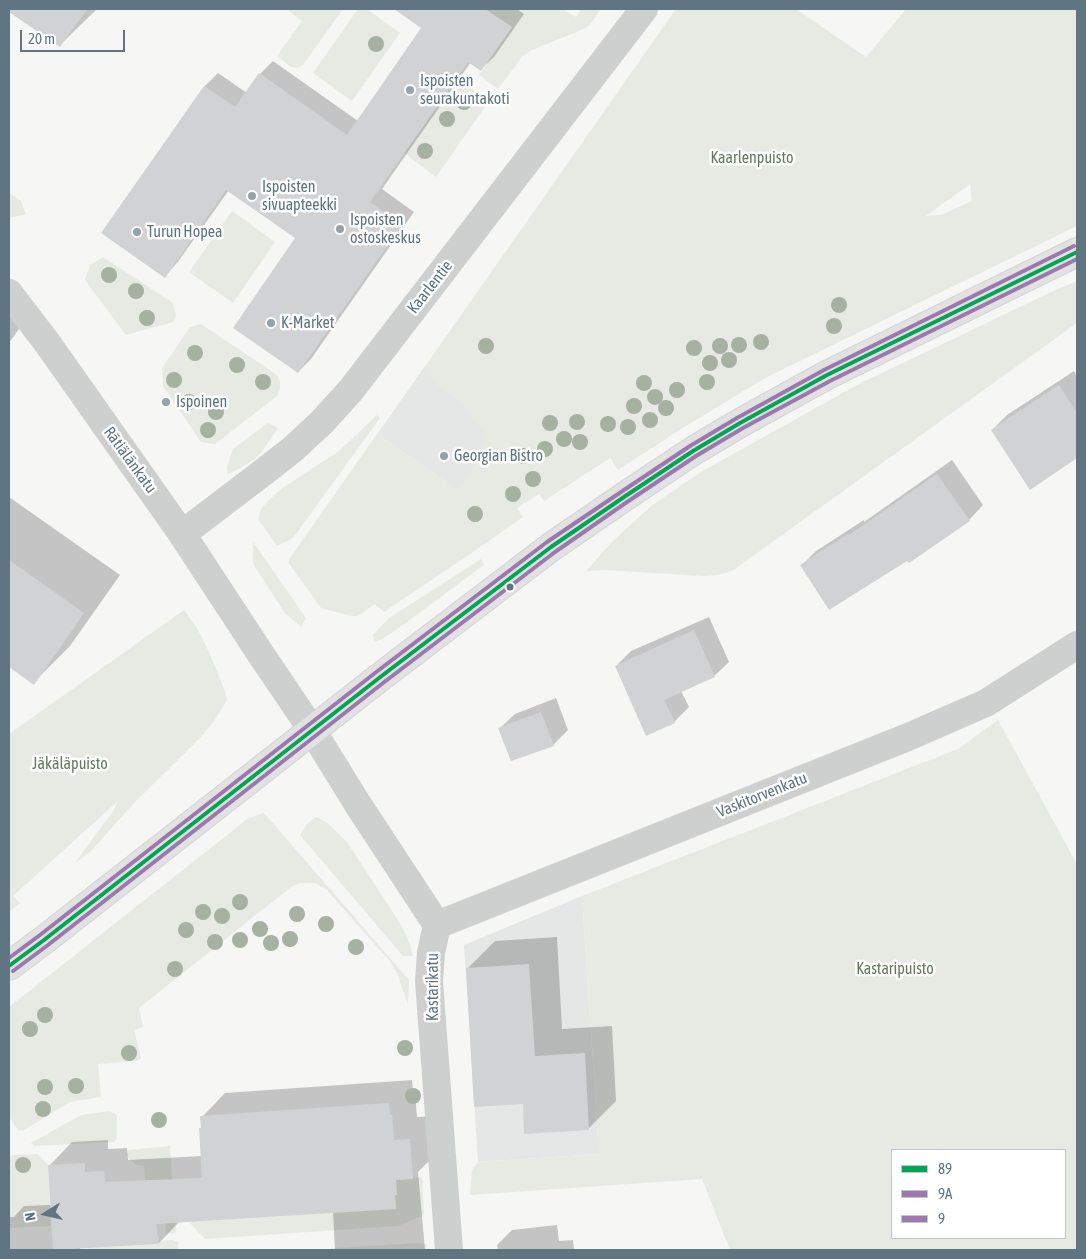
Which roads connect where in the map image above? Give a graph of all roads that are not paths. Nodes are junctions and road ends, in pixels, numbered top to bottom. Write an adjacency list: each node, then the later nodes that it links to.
1 (644, 9): 4 (street, Kaarlentie)
2 (1077, 252): 6 (main road)
3 (9, 293): 4 (street, Rätiälänkatu)
4 (182, 534): 6 (street, Rätiälänkatu)
5 (1077, 645): 7 (street, Vaskitorvenkatu)
6 (312, 730): 7 (street); 8 (main road)
7 (437, 925): 9 (street, Kastarikatu)
8 (9, 966)
9 (449, 1250)

